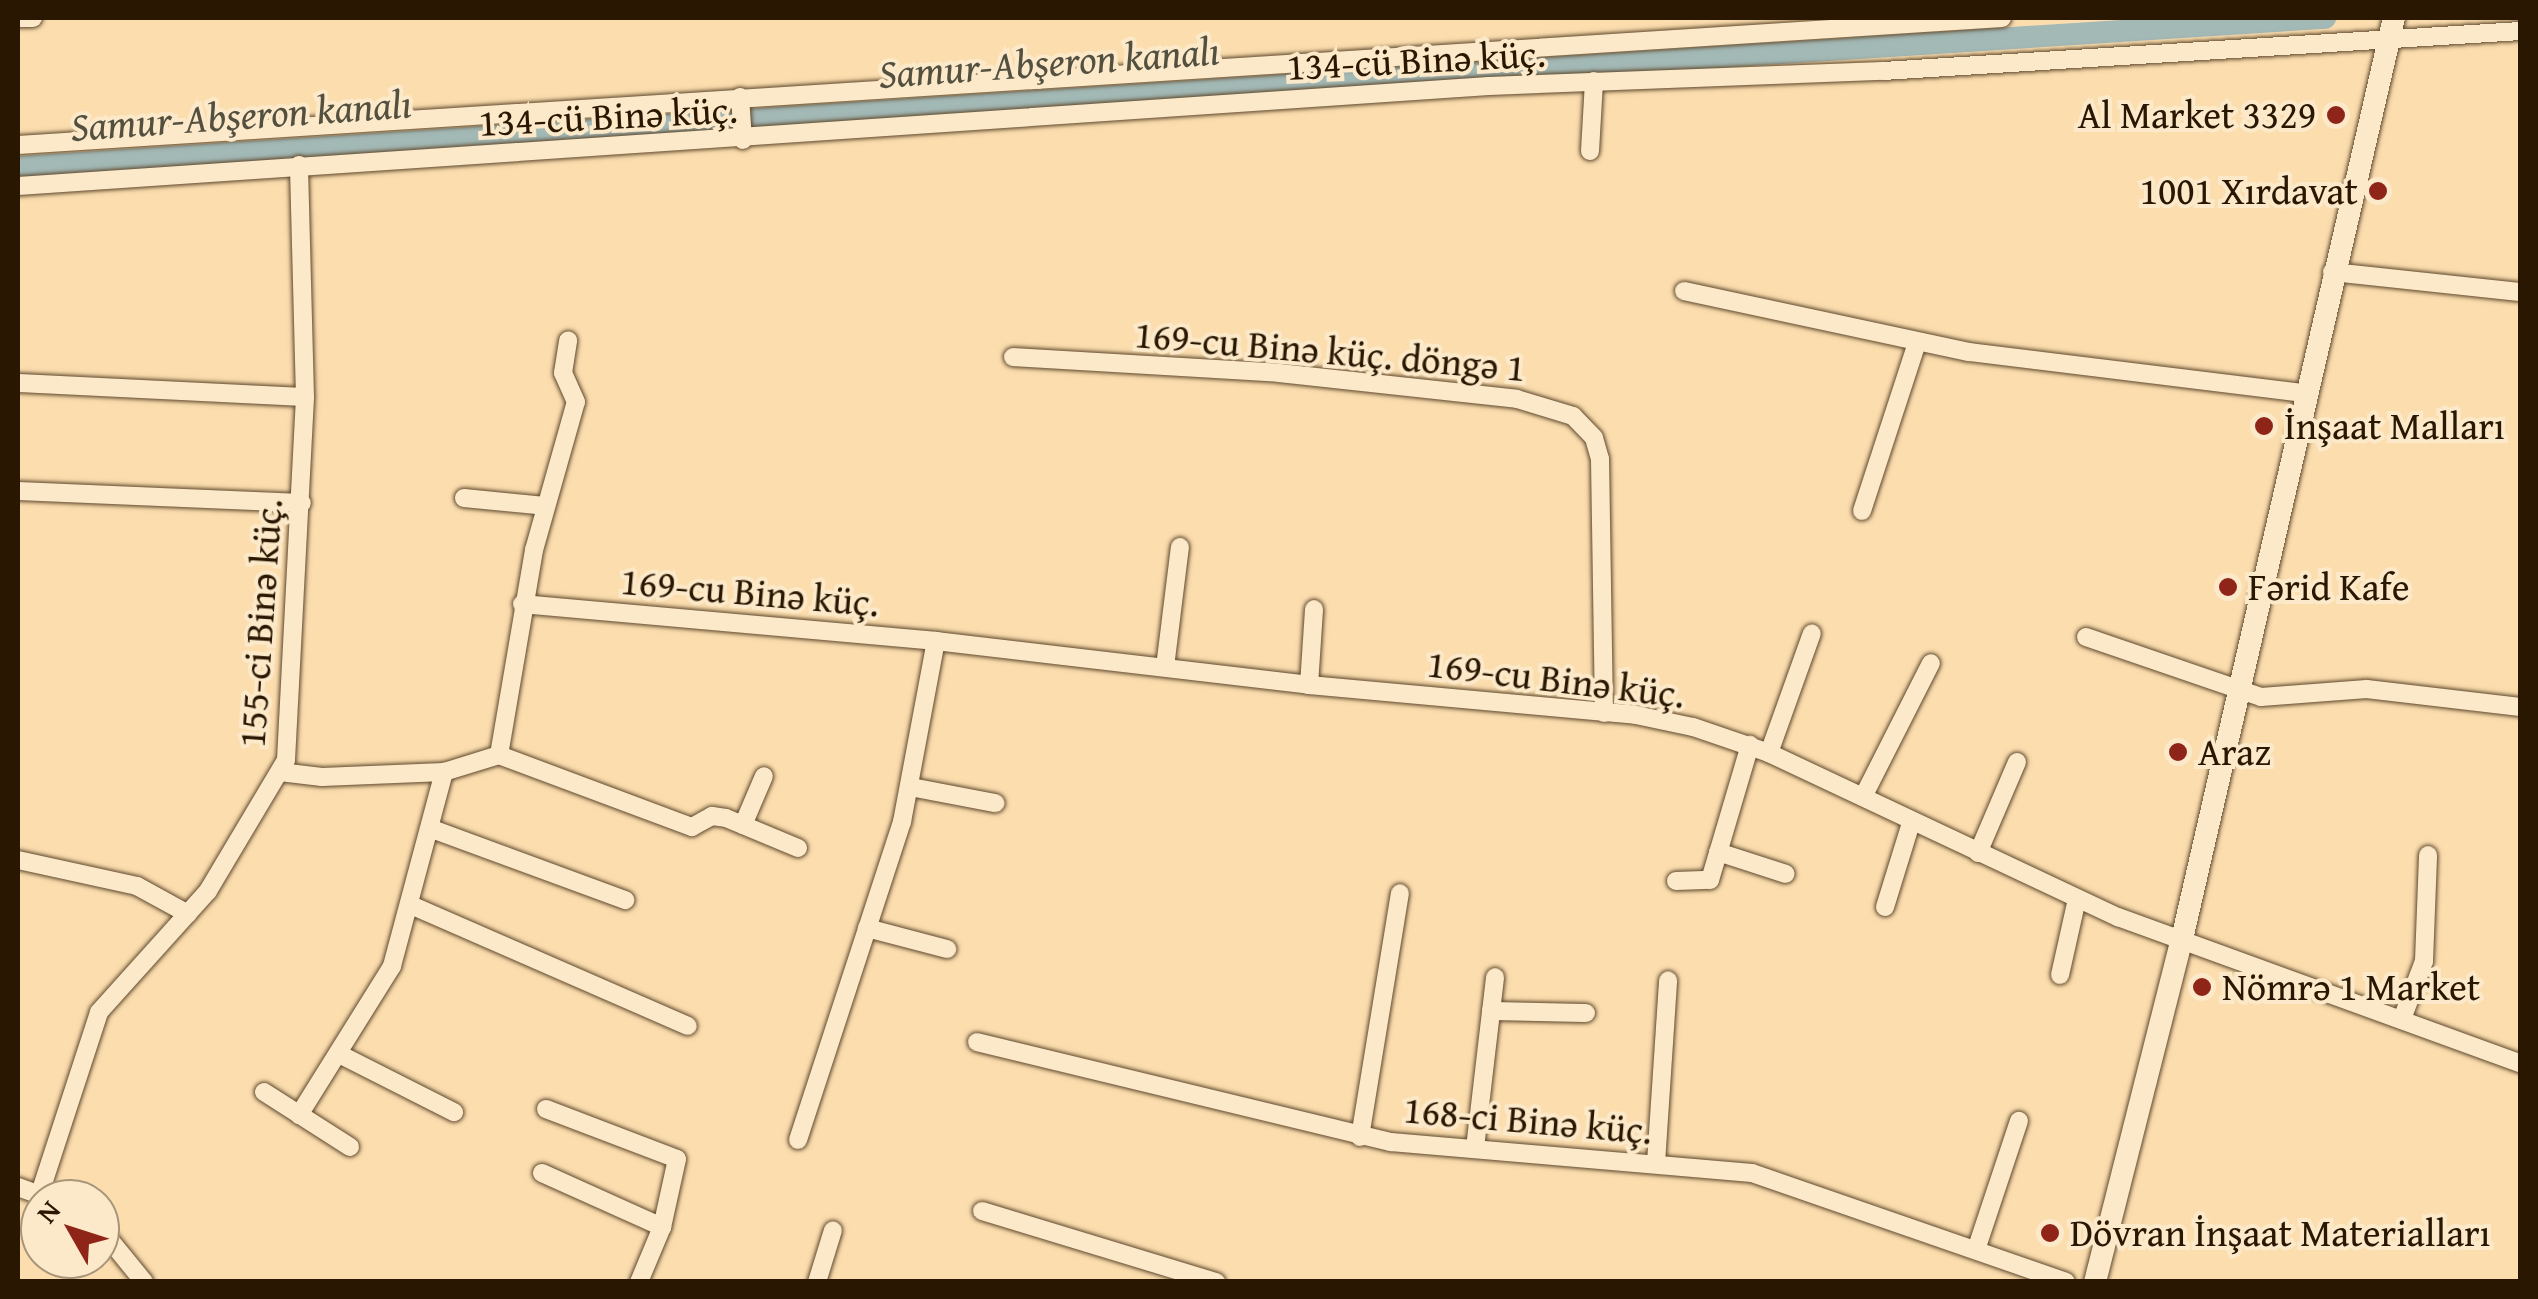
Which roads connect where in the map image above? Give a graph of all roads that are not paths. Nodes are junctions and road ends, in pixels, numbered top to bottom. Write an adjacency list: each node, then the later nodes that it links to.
1 (18, 18): 2 (street)
2 (33, 18)
3 (2002, 18): 7 (street)
4 (2392, 29): 5 (street, 134-cü Binə küç.); 6 (street, 134-cü Binə küç.); 13 (street)
5 (2520, 31)
6 (1594, 82): 8 (street, 134-cü Binə küç.); 10 (street)
7 (740, 97): 8 (street); 9 (street)
8 (743, 140): 11 (street, 134-cü Binə küç.)
9 (18, 145)
10 (1590, 151)
11 (299, 165): 12 (street, 134-cü Binə küç.); 21 (street, 155-ci Binə küç.)
12 (18, 186)
13 (2332, 272): 15 (street); 20 (street)
14 (1684, 291): 17 (street)
15 (2520, 292)
16 (568, 340): 25 (street)
17 (1917, 343): 20 (street); 26 (street)
18 (1013, 357): 38 (street, 169-cu Binə küç. döngə 1)
19 (18, 383): 21 (street)
20 (2303, 393): 36 (street)
21 (305, 397): 24 (street, 155-ci Binə küç.)
22 (18, 491): 24 (street)
23 (464, 498): 25 (street)
24 (302, 503): 43 (street, 155-ci Binə küç.)
25 (545, 506): 28 (street)
26 (1862, 510)
27 (1180, 547): 34 (street)
28 (522, 604): 32 (street, 169-cu Binə küç.); 41 (street)
29 (1314, 609): 35 (street)
30 (1812, 633): 40 (street)
31 (2086, 637): 36 (street)
32 (936, 641): 34 (street, 169-cu Binə küç.); 46 (street)
33 (1931, 663): 47 (street)
34 (1165, 667): 35 (street, 169-cu Binə küç.)
35 (1309, 685): 38 (street, 169-cu Binə küç.)
36 (2239, 693): 37 (street); 66 (street)
37 (2520, 708)
38 (1604, 713): 39 (street, 169-cu Binə küç.)
39 (1750, 744): 40 (street, 169-cu Binə küç.); 53 (street)
40 (1770, 753): 47 (street, 169-cu Binə küç.)
41 (500, 755): 44 (street); 50 (street)
42 (2017, 762): 54 (street)
43 (280, 772): 44 (street); 64 (street, 155-ci Binə küç.)
44 (444, 772): 51 (street)
45 (764, 776): 50 (street)
46 (911, 787): 48 (street); 65 (street)
47 (1863, 797): 49 (street, 169-cu Binə küç.)
48 (994, 803)
49 (1911, 823): 54 (street, 169-cu Binə küç.); 63 (street)
50 (743, 825): 52 (street)
51 (432, 829): 61 (street); 62 (street)
52 (798, 848)
53 (1718, 852): 57 (street); 58 (street)
54 (1978, 853): 60 (street, 169-cu Binə küç.)
55 (2428, 854): 73 (street)
56 (18, 860): 64 (street)
57 (1786, 874)
58 (1676, 881)
59 (1400, 893): 83 (street)
60 (2077, 899): 66 (street, 169-cu Binə küç.); 68 (street)
61 (625, 900)
62 (411, 905): 74 (street); 76 (street)
63 (1885, 907)
64 (188, 914): 89 (street, 155-ci Binə küç.)
65 (867, 928): 67 (street); 84 (street)
66 (2182, 939): 73 (street, 169-cu Binə küç.); 100 (street)
67 (948, 949)
68 (2060, 975)
69 (1496, 976): 71 (street)
70 (1668, 980): 87 (street)
71 (1492, 1011): 72 (street); 86 (street)
72 (1586, 1014)
73 (2402, 1020): 77 (street, 169-cu Binə küç.)
74 (688, 1026)
75 (977, 1042): 83 (street, 168-ci Binə küç.)
76 (339, 1054): 80 (street); 81 (street)
77 (2520, 1064)
78 (264, 1092): 81 (street)
79 (546, 1109): 91 (street)
80 (454, 1112)
81 (299, 1115): 85 (street)
82 (2019, 1121): 93 (street)
83 (1360, 1137): 86 (street, 168-ci Binə küç.)
84 (798, 1140)
85 (350, 1147)
86 (1475, 1148): 87 (street, 168-ci Binə küç.)
87 (1656, 1163): 93 (street, 168-ci Binə küç.)
88 (542, 1173): 91 (street)
89 (51, 1179)
90 (982, 1211): 98 (street)
91 (662, 1226): 96 (street)
92 (834, 1230): 97 (street)
93 (1977, 1247): 99 (street, 168-ci Binə küç.)
94 (120, 1253): 95 (street)
95 (144, 1282)
96 (639, 1282)
97 (816, 1282)
98 (1216, 1282)
99 (2066, 1282)
100 (2094, 1282)

